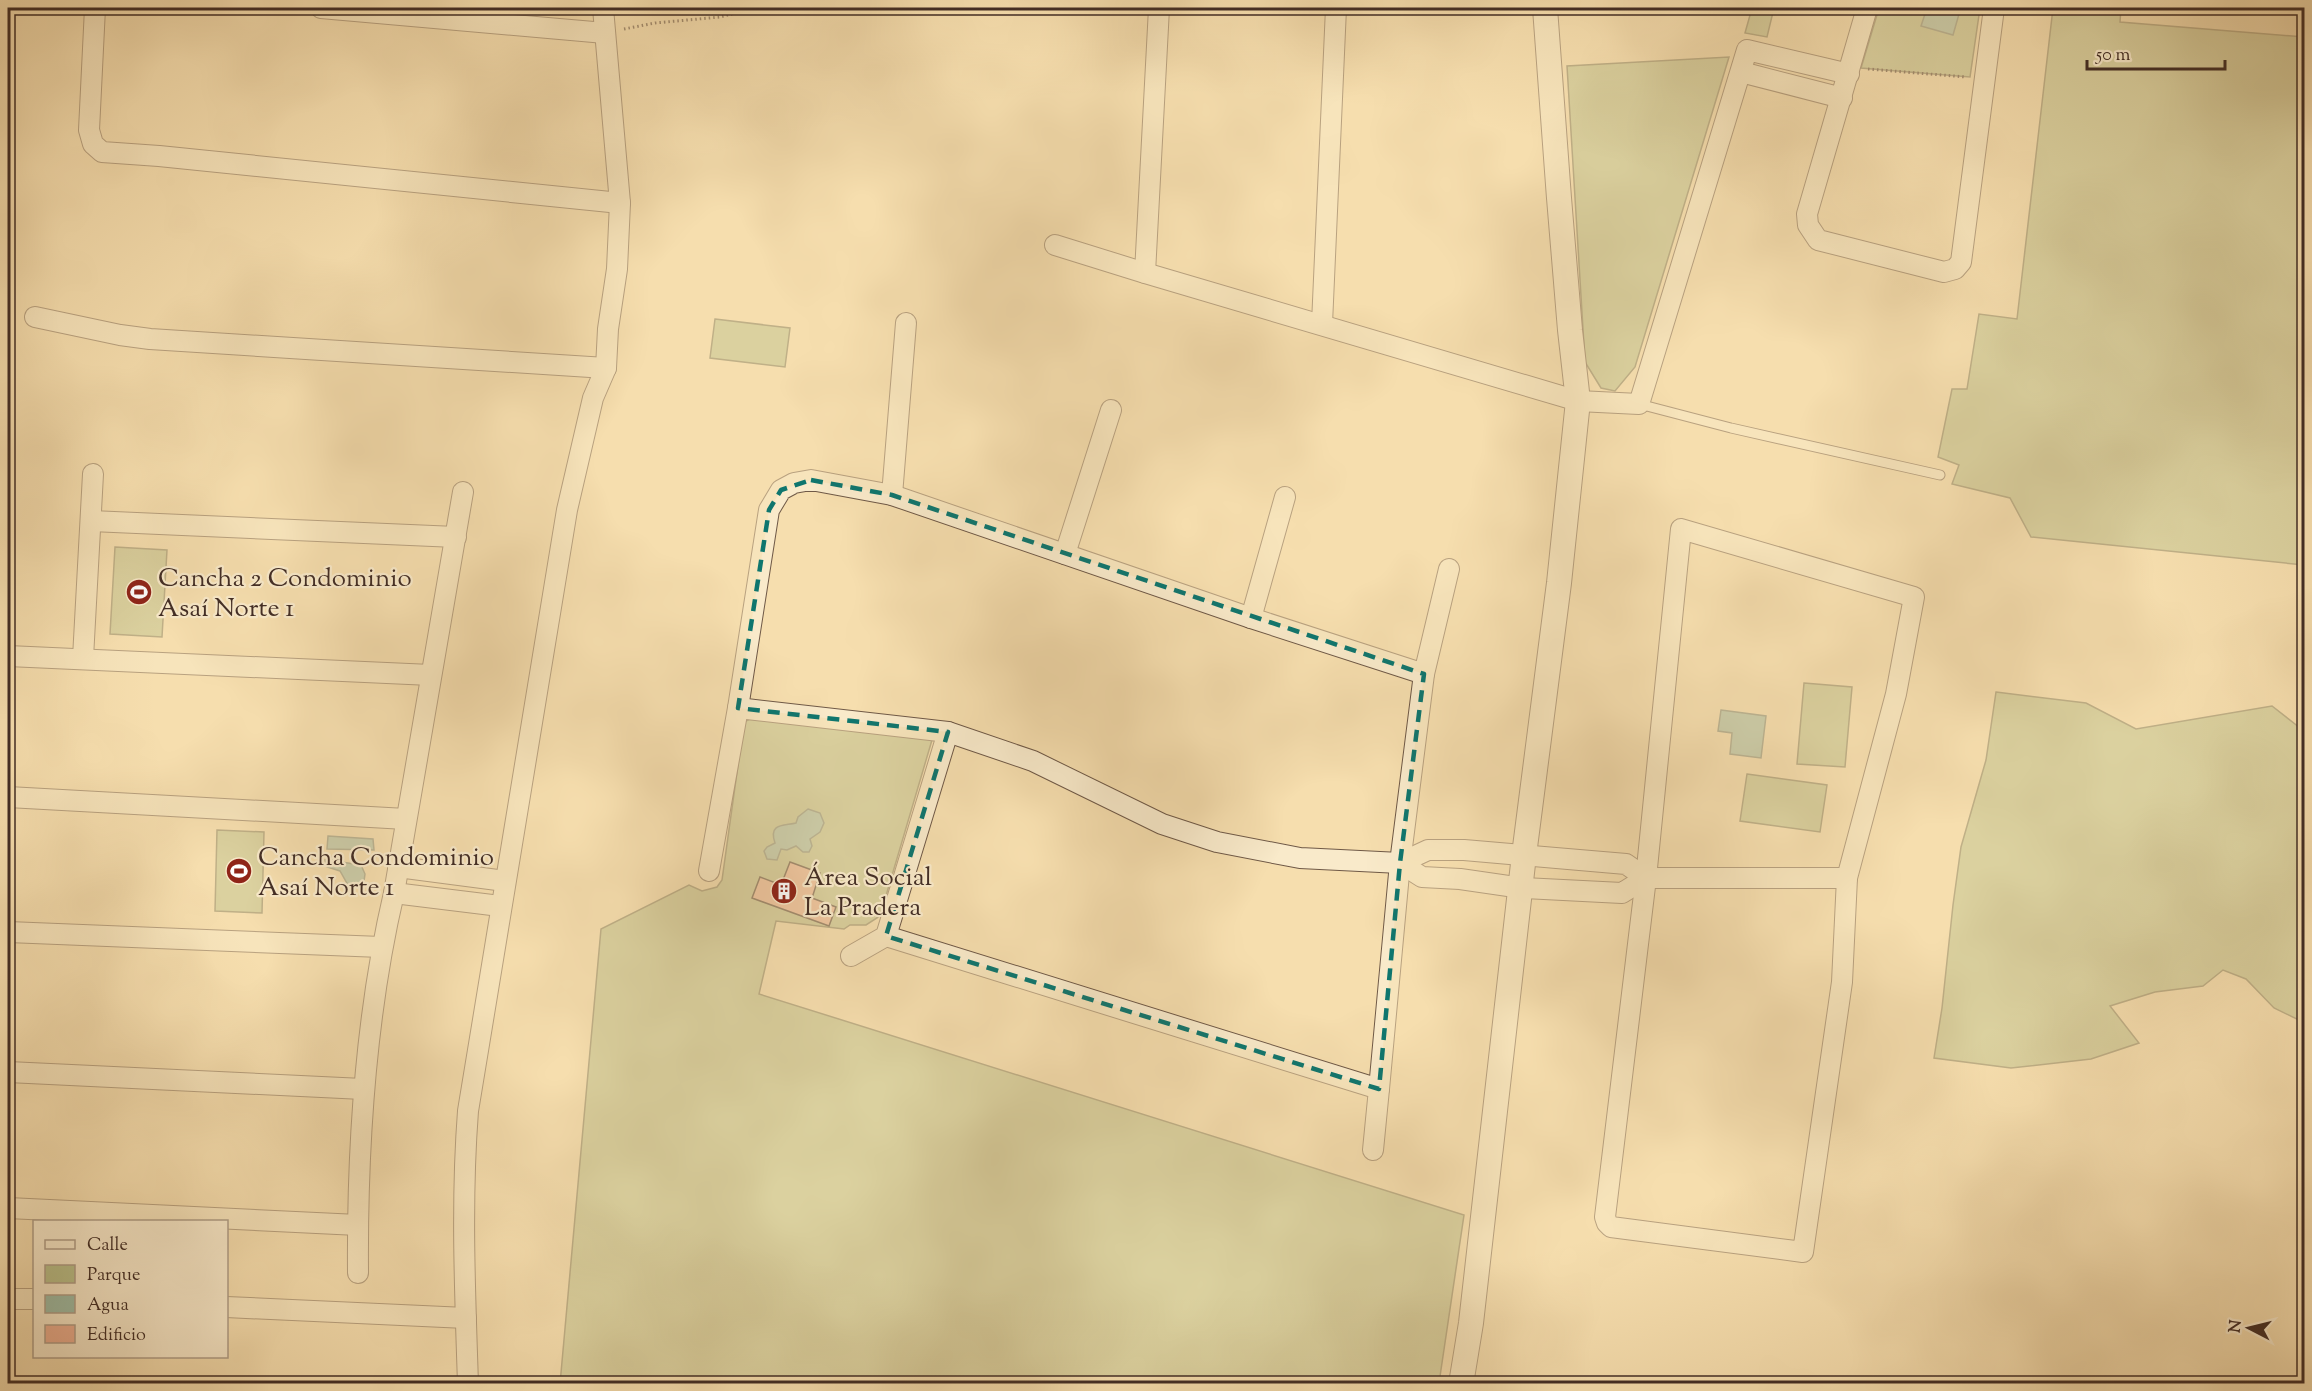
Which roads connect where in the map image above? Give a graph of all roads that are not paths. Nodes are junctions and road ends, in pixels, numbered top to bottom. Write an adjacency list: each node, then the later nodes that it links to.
1 (95, 8): 13 (street)
2 (321, 8): 9 (street)
3 (603, 8): 9 (street)
4 (1159, 8): 15 (street)
5 (1336, 8): 18 (street)
6 (1545, 8): 20 (street)
7 (1867, 8): 10 (street)
8 (1994, 8): 12 (street)
9 (605, 33): 13 (street)
10 (1855, 71): 11 (street); 12 (street)
11 (1740, 72): 12 (street); 21 (street)
12 (1842, 98)
13 (620, 203): 19 (street)
14 (1055, 245): 15 (street)
15 (1145, 273): 18 (street)
16 (35, 317): 19 (street)
17 (906, 323): 26 (street)
18 (1322, 324): 20 (street)
19 (606, 368): 47 (street)
20 (1578, 401): 21 (street); 41 (street)
21 (1639, 404): 24 (lane)
22 (1111, 410): 30 (street)
23 (93, 474): 28 (street)
24 (1940, 476)
25 (463, 492): 29 (street)
26 (892, 495): 30 (street); 37 (street)
27 (1285, 497): 32 (street)
28 (91, 521): 29 (street); 34 (street)
29 (456, 537): 36 (street)
30 (1065, 554): 32 (street)
31 (1449, 568): 35 (street)
32 (1251, 618): 35 (street)
33 (8, 656): 34 (street)
34 (83, 658): 36 (street)
35 (1424, 674): 42 (street)
36 (431, 675): 40 (street)
37 (738, 708): 38 (street); 44 (street)
38 (948, 732): 42 (street); 52 (street)
39 (8, 797): 40 (street)
40 (406, 819): 43 (street)
41 (1524, 855): 42 (street); 45 (street); 48 (street)
42 (1400, 863): 48 (street); 57 (street)
43 (398, 867): 47 (street); 49 (street)
44 (709, 871)
45 (1646, 878): 46 (street); 46 (street); 46 (street); 48 (street)
46 (1847, 878)
47 (505, 881): 50 (street)
48 (1522, 888): 67 (street)
49 (394, 893): 50 (street); 53 (street)
50 (500, 906): 65 (street)
51 (8, 932): 53 (street)
52 (886, 936): 54 (street); 57 (street)
53 (381, 947): 56 (street)
54 (851, 956)
55 (8, 1072): 56 (street)
56 (363, 1089): 60 (street)
57 (1379, 1089): 58 (street)
58 (1372, 1150)
59 (8, 1208): 60 (street)
60 (358, 1225): 61 (street)
61 (358, 1273)
62 (8, 1299): 63 (street)
63 (33, 1299)
64 (228, 1307): 65 (street)
65 (466, 1318): 66 (street)
66 (468, 1383)
67 (1461, 1383)

